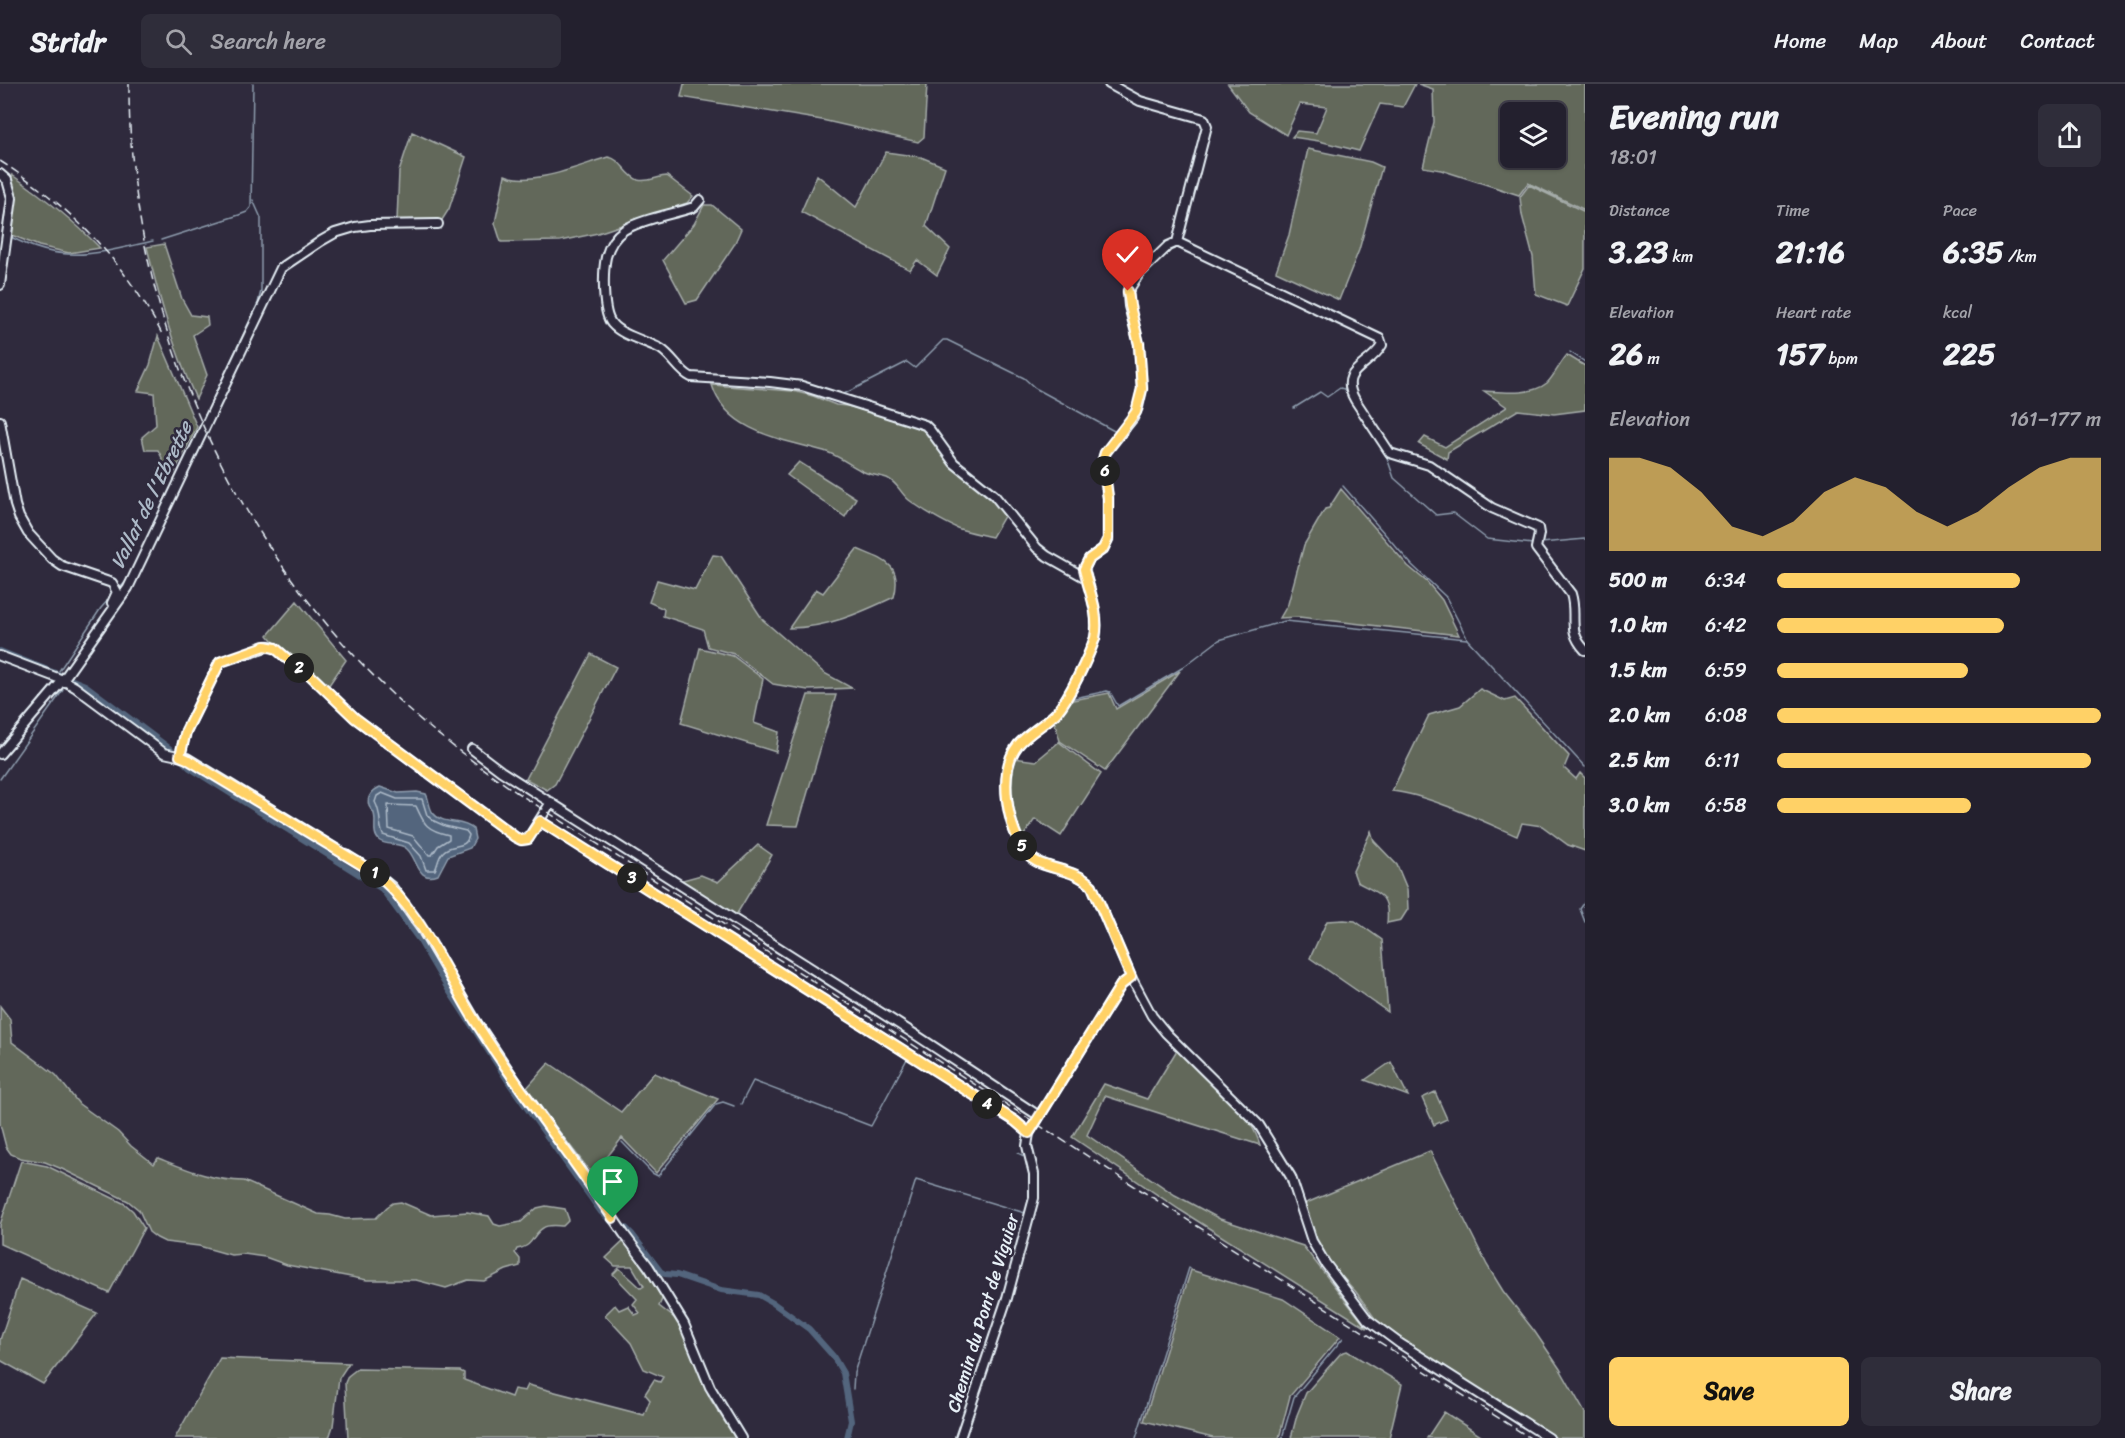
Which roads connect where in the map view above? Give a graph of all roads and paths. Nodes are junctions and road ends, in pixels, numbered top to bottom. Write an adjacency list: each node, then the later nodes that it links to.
1 (1109, 84): 5 (street)
2 (0, 174): 6 (street)
3 (700, 200): 8 (street)
4 (438, 224): 9 (street)
5 (1176, 242): 8 (street); 10 (street)
6 (0, 285)
7 (0, 421): 9 (street)
8 (1086, 578): 18 (street)
9 (100, 626): 12 (street)
10 (1585, 650)
11 (0, 656): 12 (street)
12 (65, 677): 14 (street); 15 (street)
13 (472, 749): 16 (street)
14 (0, 754)
15 (176, 755): 17 (street); 21 (street)
16 (551, 802): 17 (street); 19 (street)
17 (540, 821): 20 (street)
18 (1131, 977): 19 (street); 23 (street)
19 (1039, 1116): 20 (street)
20 (1029, 1133): 22 (street, Chemin du Pont de Viguier)
21 (741, 1438)
22 (960, 1438)
23 (1549, 1438)

